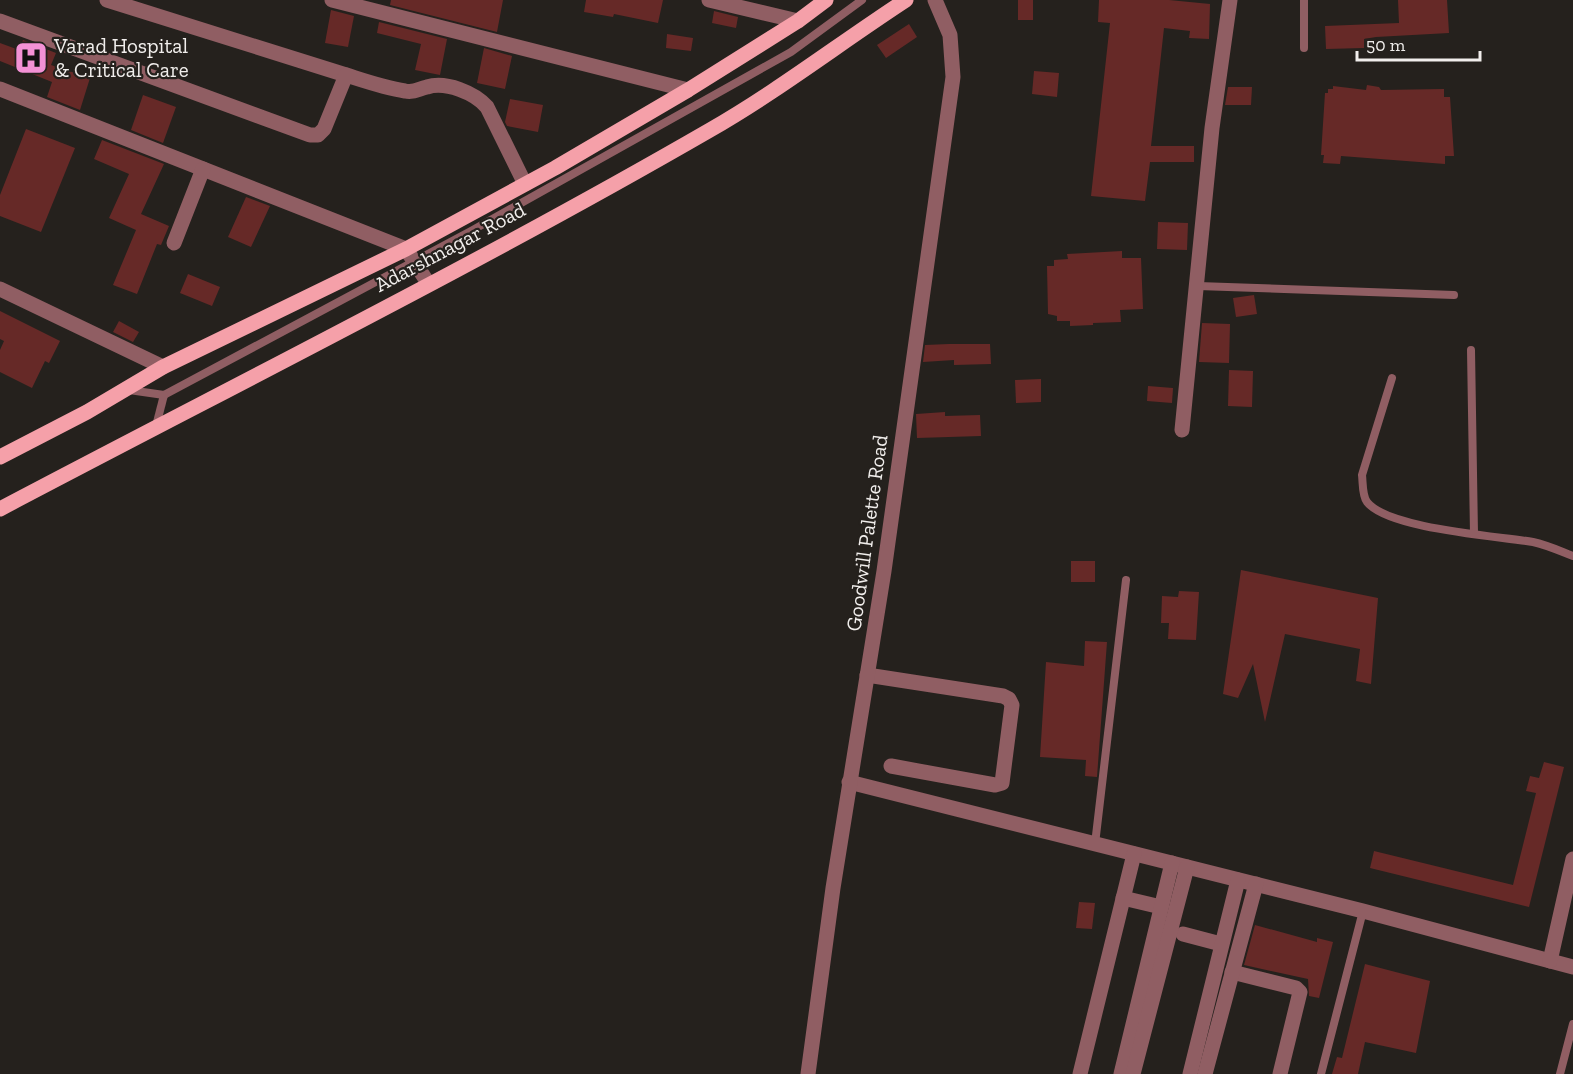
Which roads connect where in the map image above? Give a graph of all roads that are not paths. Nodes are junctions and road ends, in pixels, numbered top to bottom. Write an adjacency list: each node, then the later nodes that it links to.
1 (107, 0): 13 (street)
2 (332, 0): 15 (street)
3 (710, 0): 11 (street)
4 (826, 0): 11 (main road, Adarshnagar Road)
5 (862, 0): 19 (lane)
6 (906, 0): 20 (main road, Adarshnagar Road)
7 (934, 0): 36 (street, Goodwill Palette Road)
8 (1230, 0): 21 (street)
9 (1304, 0): 12 (lane)
10 (0, 21): 13 (street)
11 (798, 21): 15 (main road, Adarshnagar Road)
12 (1304, 48)
13 (346, 75): 17 (street)
14 (0, 89): 16 (street)
15 (688, 90): 17 (main road, Adarshnagar Road)
16 (203, 169): 18 (street); 19 (street)
17 (525, 184): 19 (main road, Adarshnagar Road)
18 (174, 243)
19 (410, 255): 20 (street); 25 (main road, Adarshnagar Road); 28 (lane)
20 (428, 283): 29 (main road, Adarshnagar Road)
21 (1198, 286): 23 (lane); 30 (street)
22 (0, 289): 25 (street)
23 (1454, 295)
24 (1471, 350): 33 (lane)
25 (163, 367): 27 (main road, Adarshnagar Road)
26 (1392, 378): 33 (lane)
27 (125, 389): 28 (lane); 31 (main road, Adarshnagar Road)
28 (164, 395): 29 (lane)
29 (156, 426): 32 (main road, Adarshnagar Road)
30 (1182, 430)
31 (0, 457)
32 (0, 509)
33 (1474, 534): 34 (lane)
34 (1573, 556)
35 (1126, 580): 39 (lane)
36 (867, 675): 37 (street); 38 (street, Goodwill Palette Road)
37 (891, 766)
38 (849, 782): 39 (street); 55 (street, Goodwill Palette Road)
39 (1095, 844): 40 (street)
40 (1134, 854): 42 (street); 45 (street)
41 (1573, 859): 46 (street)
42 (1179, 865): 43 (street); 47 (street); 58 (street)
43 (1238, 880): 44 (street); 50 (street)
44 (1256, 884): 48 (street); 53 (street)
45 (1123, 898): 47 (street); 56 (street)
46 (1569, 900): 51 (street)
47 (1161, 907): 57 (street)
48 (1363, 911): 51 (street); 62 (lane)
49 (1183, 934): 50 (street)
50 (1221, 944): 59 (street)
51 (1550, 961): 52 (street)
52 (1573, 967)
53 (1232, 972): 60 (street); 61 (street)
54 (1573, 1024): 63 (lane)
55 (808, 1074)
56 (1080, 1074)
57 (1121, 1074)
58 (1133, 1074)
59 (1190, 1074)
60 (1205, 1074)
61 (1280, 1074)
62 (1321, 1074)
63 (1560, 1074)

